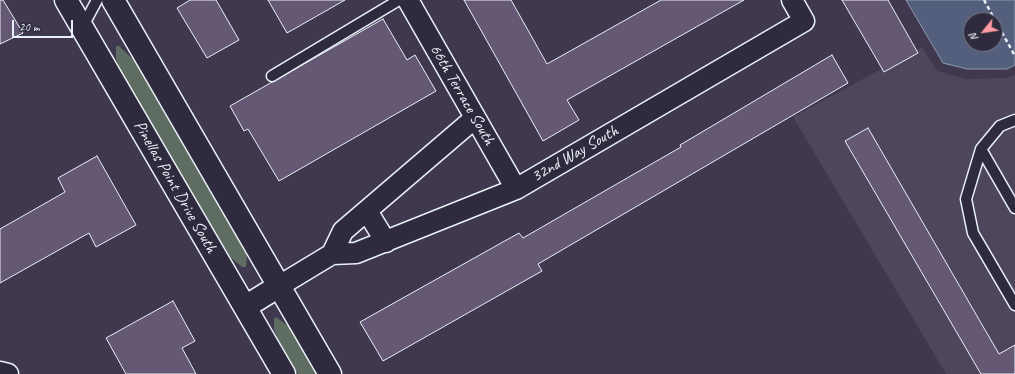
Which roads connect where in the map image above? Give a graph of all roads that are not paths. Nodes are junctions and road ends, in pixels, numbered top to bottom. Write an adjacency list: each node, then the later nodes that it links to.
1 (66, 0): 7 (street, Pinellas Point Drive South)
2 (97, 0): 7 (lane)
3 (113, 0): 17 (street)
4 (399, 0): 8 (lane)
5 (408, 0): 9 (street, 66th Terrace South)
6 (792, 0): 12 (street, 32nd Way South)
7 (82, 28): 19 (street, Pinellas Point Drive South)
8 (272, 76)
9 (475, 118): 12 (street, 66th Terrace South); 14 (street)
10 (1015, 120): 11 (lane)
11 (981, 149): 13 (lane); 18 (lane)
12 (516, 189): 15 (street, 32nd Way South)
13 (1015, 208)
14 (367, 211): 15 (street); 16 (street)
15 (386, 242): 16 (street, 32nd Way South)
16 (332, 254): 17 (street, 32nd Way South)
17 (279, 286): 19 (street); 23 (street)
18 (1015, 305)
19 (245, 307): 22 (street, Pinellas Point Drive South)
20 (0, 372): 21 (street)
21 (8, 374)
22 (284, 374)
23 (330, 374)

